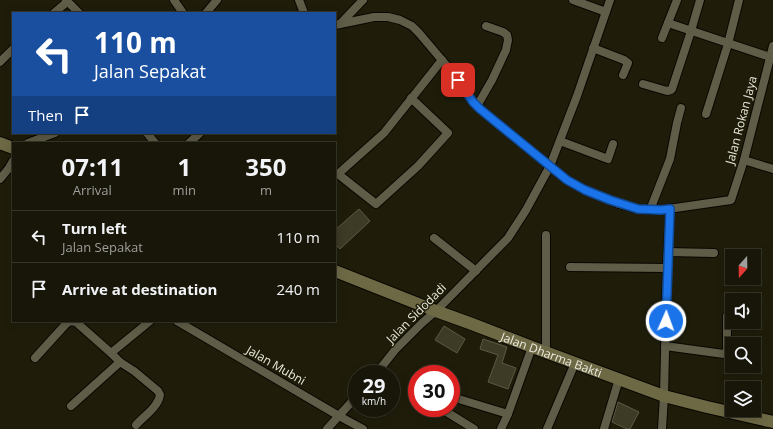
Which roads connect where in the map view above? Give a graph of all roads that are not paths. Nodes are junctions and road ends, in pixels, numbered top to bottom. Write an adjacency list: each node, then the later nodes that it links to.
1 (174, 0): 13 (street)
2 (217, 0): 14 (street)
3 (299, 0): 15 (street)
4 (363, 0): 18 (street)
5 (573, 0): 16 (street)
6 (610, 0): 16 (street, Jalan Sidodadi)
7 (677, 0): 17 (street)
8 (700, 0): 20 (street)
9 (739, 0): 22 (street)
10 (67, 1): 11 (street); 12 (street)
11 (55, 12)
12 (78, 12)
13 (182, 12)
14 (207, 12)
15 (304, 12)
16 (606, 12): 23 (street, Jalan Sidodadi)
17 (668, 23): 20 (street); 21 (street)
18 (337, 25): 26 (street)
19 (486, 26): 31 (street)
20 (691, 31): 22 (street); 29 (street)
21 (662, 38)
22 (728, 44): 25 (street); 33 (street)
23 (594, 48): 28 (street); 37 (street, Jalan Sidodadi)
24 (12, 49): 27 (street)
25 (772, 52): 44 (street, Jalan Rokan Jaya)
26 (442, 60): 30 (street); 31 (street)
27 (0, 62)
28 (623, 75)
29 (643, 84)
30 (411, 98): 30 (street)
31 (477, 106): 46 (street)
32 (681, 108): 50 (street)
33 (706, 114)
34 (52, 134): 38 (street)
35 (148, 134): 39 (street)
36 (199, 134): 40 (street)
37 (560, 141): 42 (street); 46 (street, Jalan Sidodadi)
38 (31, 142)
39 (154, 142)
40 (190, 142)
41 (0, 143): 43 (main road)
42 (613, 144)
43 (12, 148)
44 (744, 160): 47 (street); 49 (street, Jalan Rokan Jaya)
45 (12, 163): 48 (street)
46 (550, 166): 50 (street); 57 (street, Jalan Sidodadi)
47 (773, 169)
48 (0, 179)
49 (670, 209): 50 (street); 53 (street)
50 (650, 210)
51 (546, 235): 68 (street)
52 (434, 238): 57 (street)
53 (668, 252): 54 (street); 56 (street)
54 (714, 253)
55 (570, 267): 56 (street)
56 (667, 268): 65 (street)
57 (476, 270): 59 (street, Jalan Sidodadi)
58 (336, 271): 59 (main road, Jalan Dharma Bakti)
59 (436, 311): 66 (main road, Jalan Dharma Bakti); 72 (street, Jalan Sidodadi)
60 (69, 322): 69 (street)
61 (76, 322): 67 (street)
62 (149, 322): 67 (street)
63 (179, 322): 79 (street, Jalan Mubni)
64 (727, 329): 65 (street)
65 (665, 346): 74 (street)
66 (532, 347): 68 (main road, Jalan Dharma Bakti); 78 (street)
67 (111, 352): 70 (street)
68 (546, 352): 71 (main road, Jalan Dharma Bakti)
69 (35, 358)
70 (120, 362): 76 (street); 82 (street)
71 (575, 363): 73 (main road, Jalan Dharma Bakti); 87 (street)
72 (383, 365)
73 (619, 379): 74 (main road, Jalan Dharma Bakti); 88 (street)
74 (664, 396): 81 (main road, Jalan Dharma Bakti); 89 (street)
75 (460, 399): 78 (street)
76 (71, 406)
77 (348, 406): 79 (street)
78 (508, 414): 86 (street)
79 (339, 416): 83 (street); 84 (street, Jalan Mubni)
80 (455, 417): 85 (street)
81 (773, 422)
82 (136, 425)
83 (327, 429)
84 (363, 429)
85 (474, 429)
86 (501, 429)
87 (547, 429)
88 (604, 429)
89 (662, 429)

